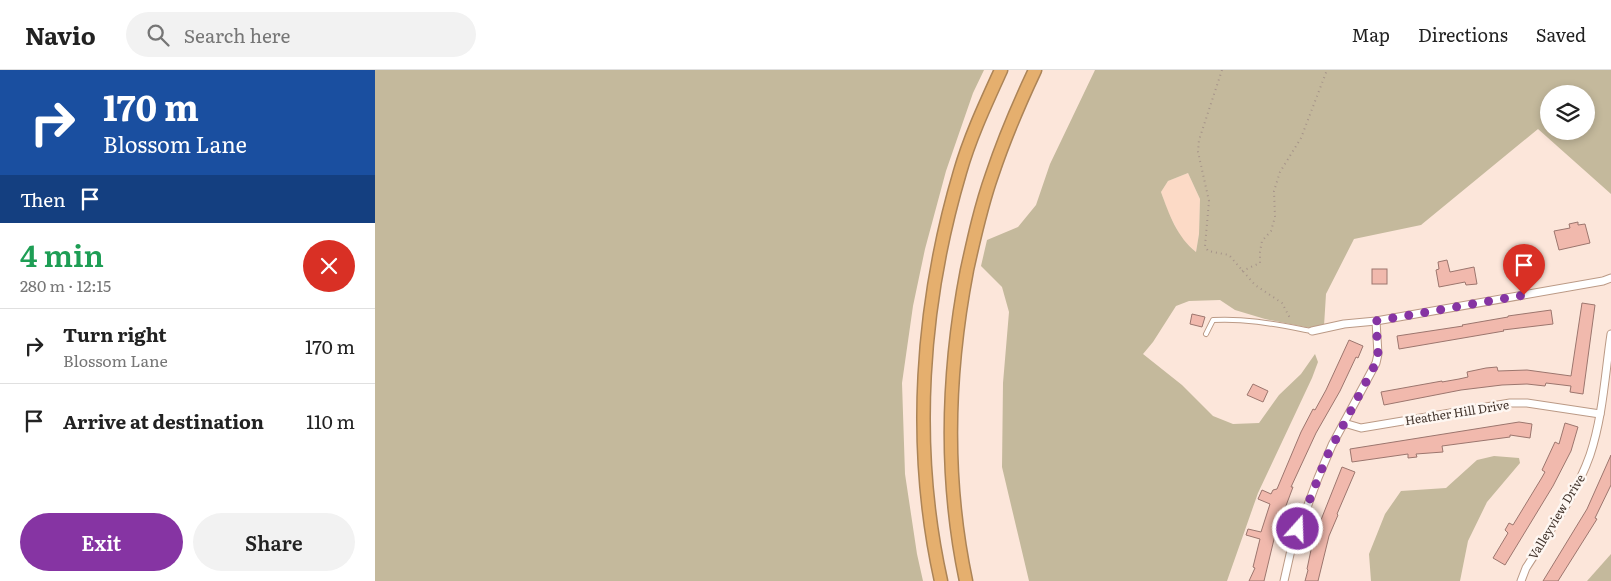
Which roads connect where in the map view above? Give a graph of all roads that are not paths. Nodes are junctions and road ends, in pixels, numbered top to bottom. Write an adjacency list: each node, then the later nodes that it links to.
1 (1001, 70): 10 (highway)
2 (1035, 70): 11 (highway)
3 (1611, 278): 4 (street)
4 (1376, 321): 5 (street); 9 (street)
5 (1312, 332): 6 (lane)
6 (1206, 334)
7 (1611, 334): 8 (street, Valleyview Drive)
8 (1600, 414): 9 (street, Heather Hill Drive); 13 (street, Valleyview Drive)
9 (1344, 423): 12 (street)
10 (941, 581)
11 (966, 581)
12 (1284, 581)
13 (1521, 581)

